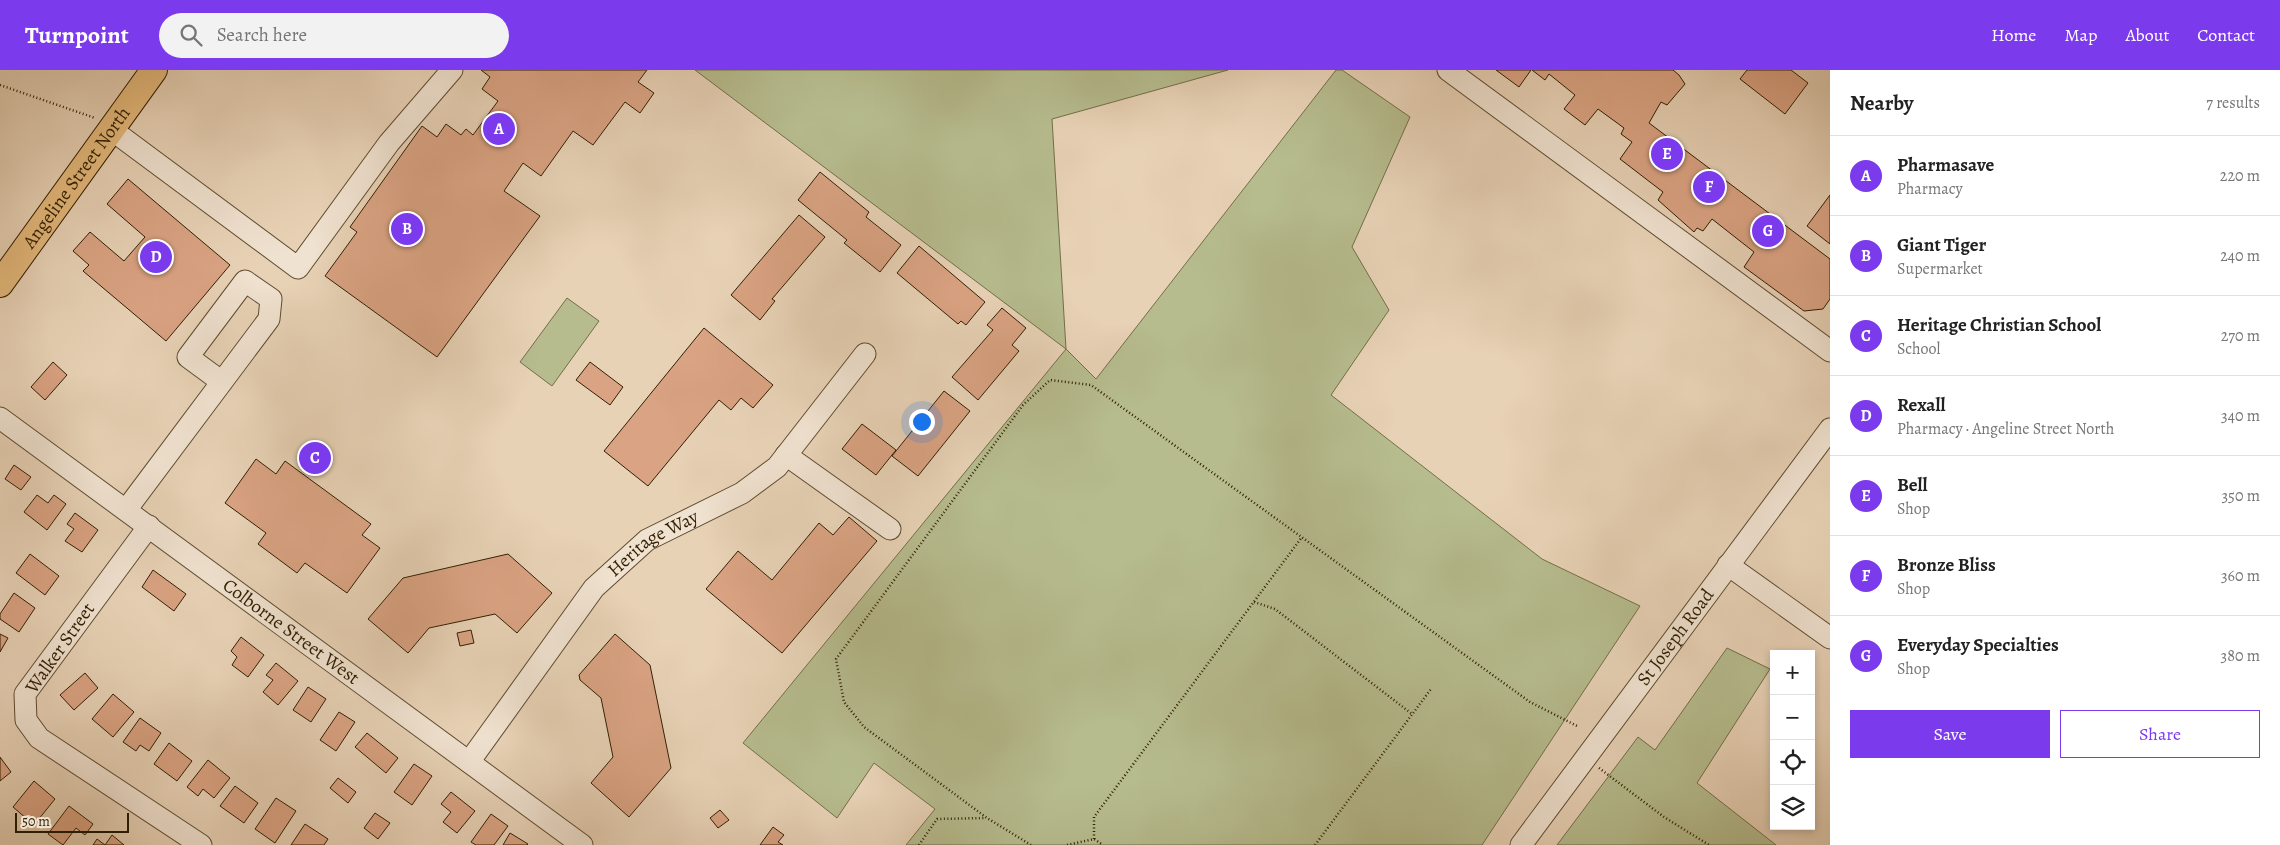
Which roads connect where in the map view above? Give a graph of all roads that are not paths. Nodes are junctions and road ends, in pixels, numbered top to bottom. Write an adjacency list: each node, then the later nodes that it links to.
1 (154, 70): 4 (main road, Angeline Street North)
2 (452, 70): 4 (street)
3 (1448, 70): 6 (street)
4 (112, 130): 5 (main road, Angeline Street North)
5 (0, 284)
6 (1830, 351)
7 (866, 354): 11 (street, Heritage Way)
8 (222, 382): 8 (street); 12 (street)
9 (0, 418): 12 (street, Colborne Street West)
10 (1830, 429): 15 (street, St Joseph Road)
11 (786, 455): 14 (street); 17 (street, Heritage Way)
12 (126, 510): 13 (street, Colborne Street West)
13 (148, 526): 17 (street, Colborne Street West); 18 (street, Walker Street)
14 (890, 529)
15 (1728, 565): 16 (street); 20 (street, St Joseph Road)
16 (1830, 638)
17 (469, 762): 19 (street, Colborne Street West)
18 (201, 845)
19 (582, 845)
20 (1521, 845)

